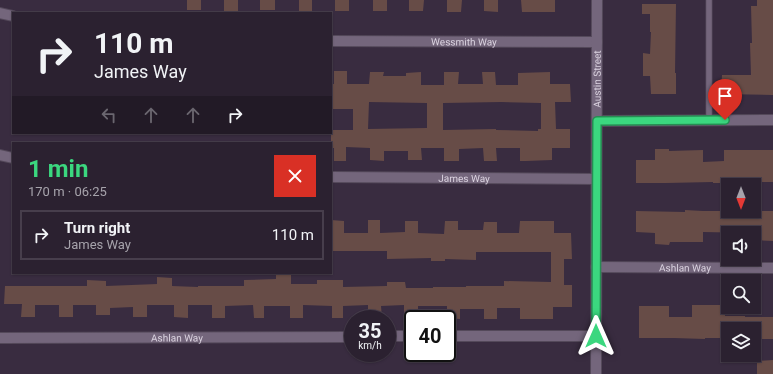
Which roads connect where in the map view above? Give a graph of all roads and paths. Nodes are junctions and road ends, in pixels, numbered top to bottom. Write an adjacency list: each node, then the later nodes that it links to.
1 (597, 0): 6 (street, Austin Street)
2 (709, 0): 7 (lane)
3 (0, 13): 4 (street)
4 (12, 16)
5 (332, 40): 6 (street, Wessmith Way)
6 (597, 42): 9 (street, Austin Street)
7 (709, 120): 8 (street); 9 (street)
8 (773, 120)
9 (597, 121): 13 (street, Austin Street)
10 (0, 156): 11 (street)
11 (12, 158)
12 (332, 177): 13 (street, James Way)
13 (596, 179): 14 (street, Austin Street)
14 (596, 267): 15 (street, Ashlan Way); 18 (street, Austin Street)
15 (773, 268)
16 (344, 336): 19 (street, Ashlan Way)
17 (456, 336): 18 (street)
18 (596, 336): 20 (street, Austin Street)
19 (0, 338)
20 (596, 374)

